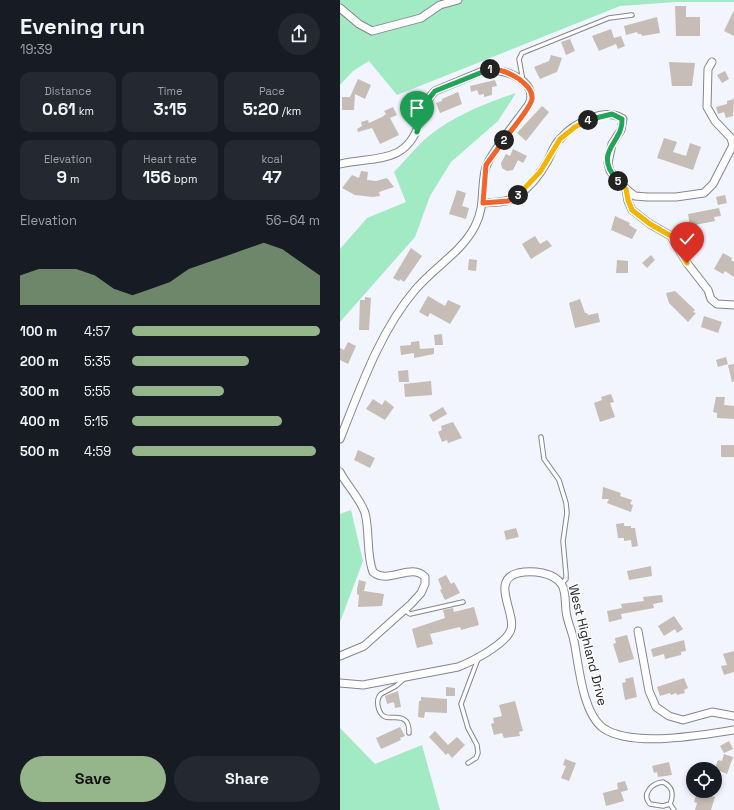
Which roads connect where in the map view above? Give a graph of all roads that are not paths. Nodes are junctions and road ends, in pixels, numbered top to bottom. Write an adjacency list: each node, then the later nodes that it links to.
1 (458, 0): 2 (street)
2 (340, 8)
3 (632, 16): 5 (lane)
4 (712, 62): 7 (street)
5 (523, 82): 6 (street); 8 (street)
6 (340, 164)
7 (626, 189): 8 (street); 9 (street)
8 (483, 203): 11 (street)
9 (734, 305)
10 (541, 437): 14 (lane)
11 (340, 439)
12 (340, 472): 13 (street)
13 (343, 484): 16 (street)
14 (561, 584): 19 (street, West Highland Drive); 23 (street, West Highland Drive)
15 (463, 602): 16 (lane)
16 (404, 610): 18 (street)
17 (638, 631): 22 (street)
18 (340, 656)
19 (479, 656): 20 (street, West Highland Drive); 25 (lane)
20 (406, 677): 21 (street, West Highland Drive); 24 (lane)
21 (340, 683)
22 (734, 716)
23 (734, 730)
24 (409, 733)
25 (468, 764)
26 (670, 804): 26 (lane); 27 (lane)
27 (674, 810)

